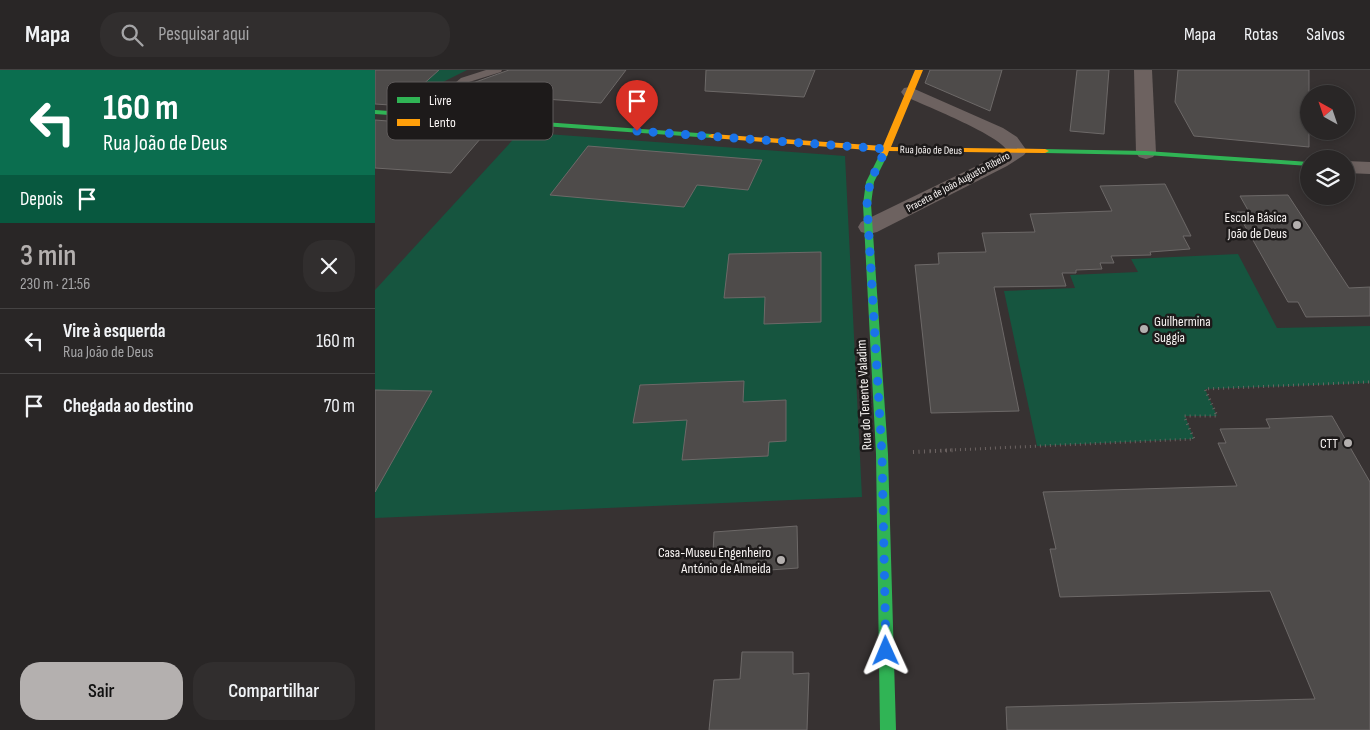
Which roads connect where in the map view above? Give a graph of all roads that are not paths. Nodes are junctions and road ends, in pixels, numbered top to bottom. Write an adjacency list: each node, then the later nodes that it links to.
1 (497, 70): 4 (lane)
2 (919, 70): 5 (street, Rua do Tenente Valadim)
3 (1143, 70): 9 (street)
4 (463, 82)
5 (910, 92): 7 (street, Rua do Tenente Valadim); 8 (street, Praceta de João Augusto Ribeiro)
6 (553, 124): 7 (street, Rua João de Deus)
7 (886, 149): 8 (street, Rua João de Deus); 13 (street, Rua do Tenente Valadim)
8 (1017, 151): 9 (street, Rua João de Deus); 13 (street, Praceta de João Augusto Ribeiro)
9 (1147, 153): 10 (street, Rua João de Deus)
10 (1300, 163)
11 (1355, 167): 12 (street)
12 (1370, 168)
13 (869, 227): 14 (street, Rua do Tenente Valadim)
14 (888, 730)

